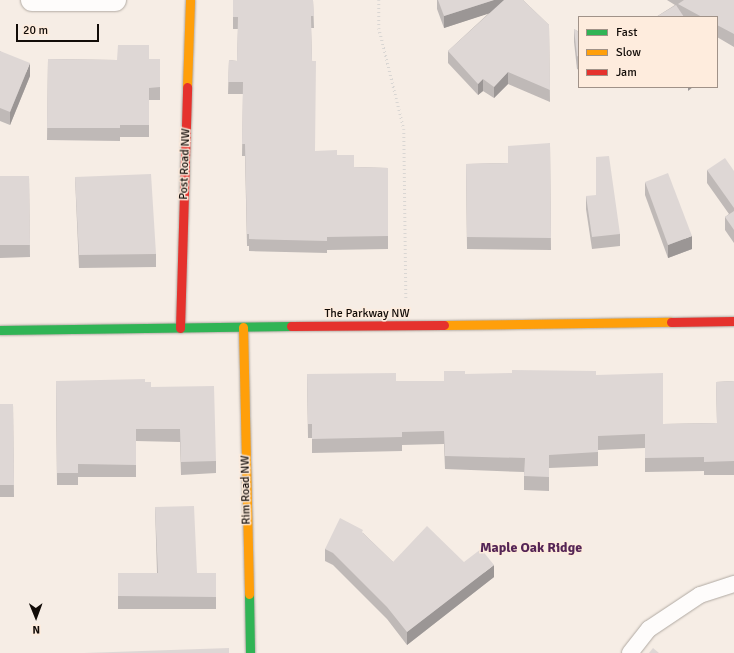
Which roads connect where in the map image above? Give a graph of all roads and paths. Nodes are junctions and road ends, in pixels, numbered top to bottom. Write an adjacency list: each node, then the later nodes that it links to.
1 (32, 0): 2 (street)
2 (115, 0)
3 (190, 0): 8 (street, Post Road NW)
4 (379, 0): 6 (path)
5 (734, 320): 6 (street, The Parkway NW)
6 (407, 326): 7 (street, The Parkway NW)
7 (243, 327): 8 (street, The Parkway NW); 11 (street, Rim Road NW)
8 (180, 328): 9 (street, The Parkway NW)
9 (0, 330)
10 (734, 584): 12 (lane)
11 (251, 653)
12 (630, 653)

